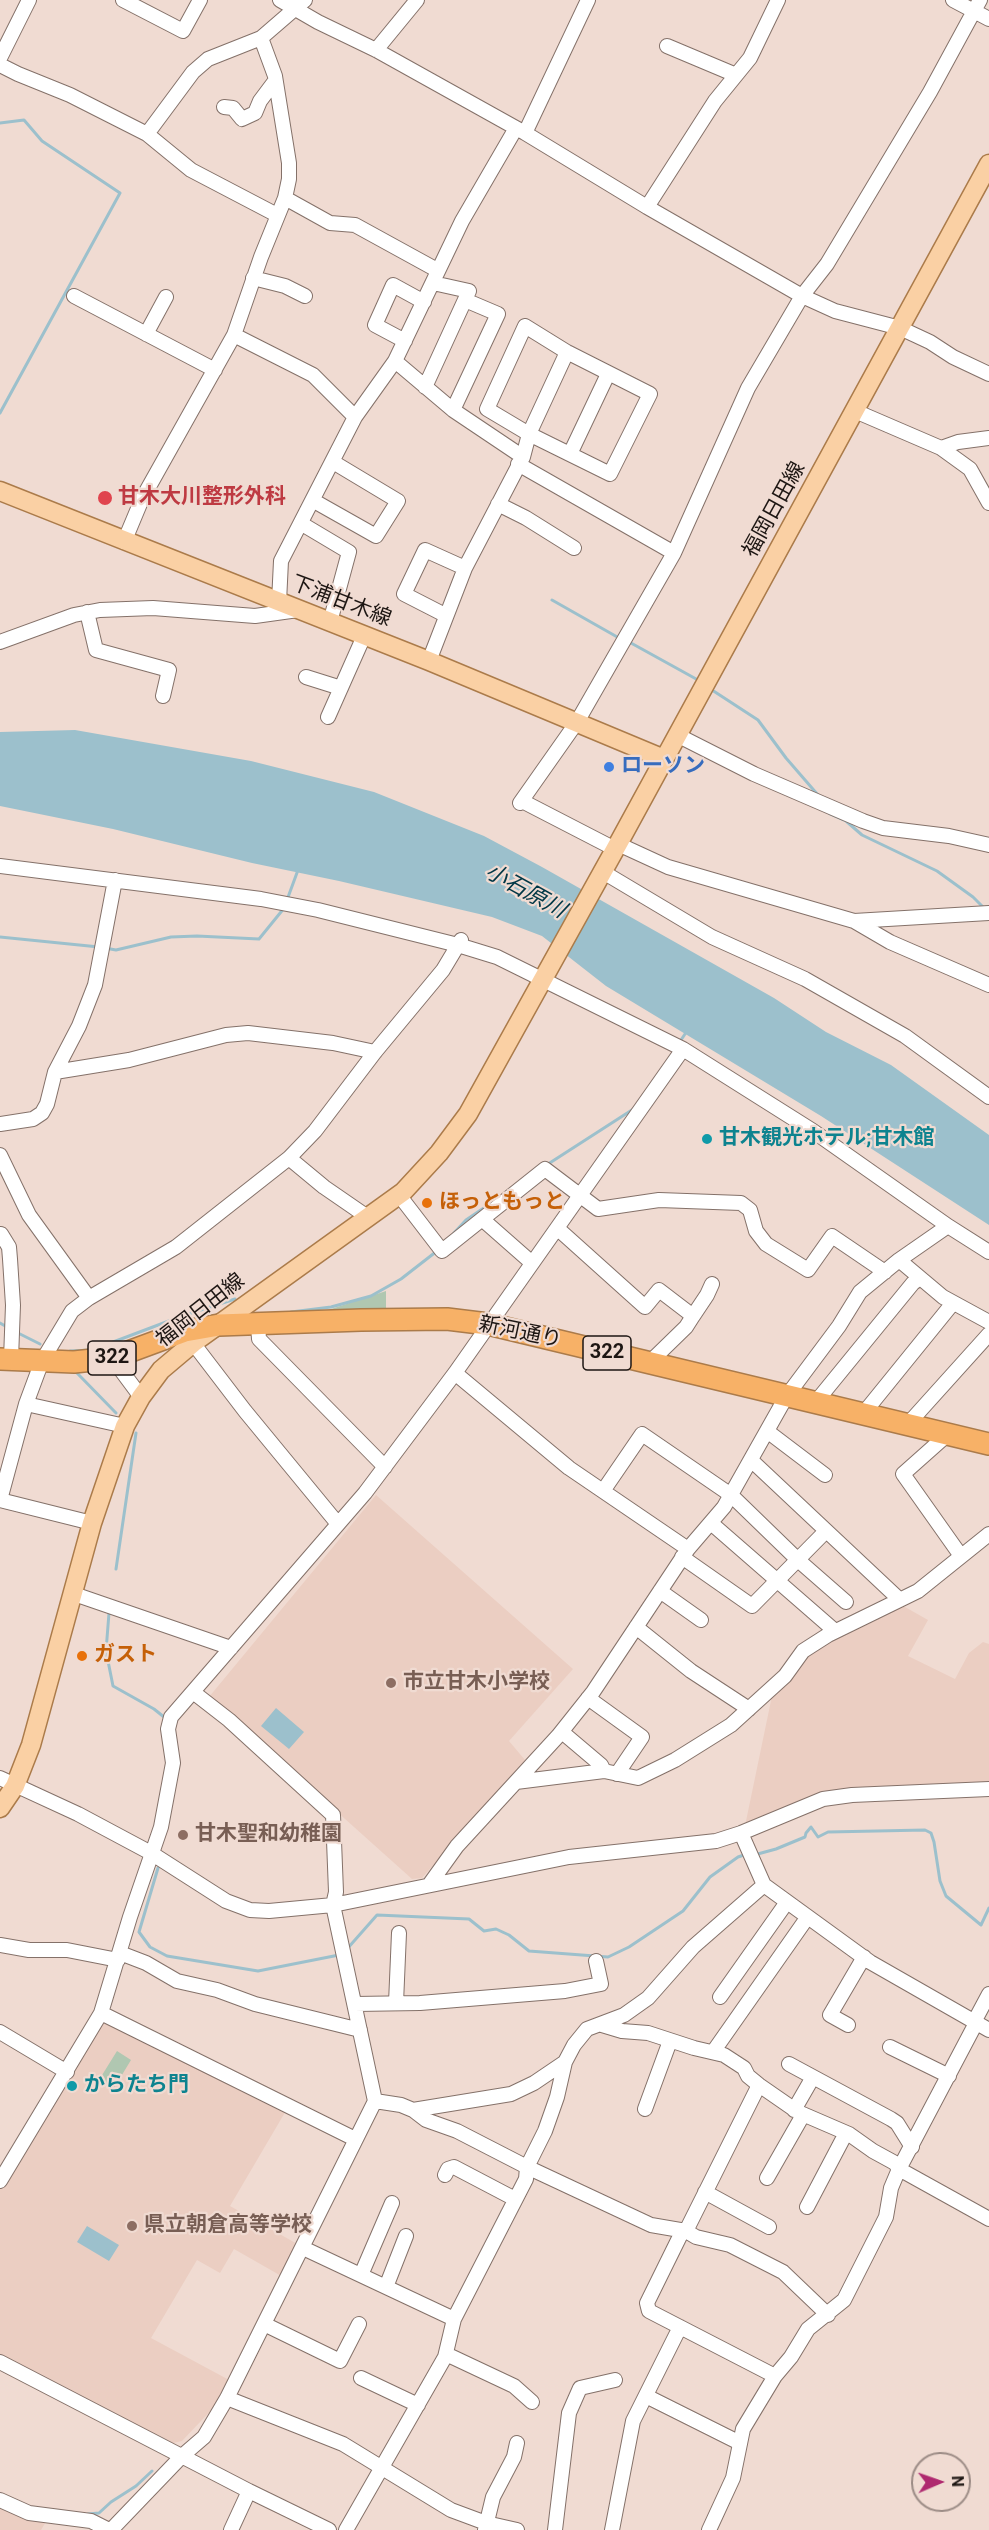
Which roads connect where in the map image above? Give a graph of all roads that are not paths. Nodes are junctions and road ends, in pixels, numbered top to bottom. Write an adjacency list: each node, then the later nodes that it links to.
1 (29, 0): 15 (street)
2 (123, 0): 3 (street)
3 (200, 0)
4 (280, 0): 9 (street)
5 (417, 0): 14 (street)
6 (588, 0): 20 (street)
7 (778, 0): 17 (street)
8 (953, 0): 10 (street)
9 (301, 5): 12 (street); 14 (street)
10 (977, 5): 11 (street); 30 (street)
11 (989, 19)
12 (261, 39): 18 (street); 21 (street)
13 (667, 46): 17 (street)
14 (376, 50): 20 (street)
15 (0, 58)
16 (0, 64): 21 (street)
17 (736, 75): 24 (street)
18 (275, 81): 19 (street); 23 (street)
19 (224, 107)
20 (520, 131): 24 (street); 26 (street)
21 (147, 134): 25 (street)
22 (988, 170): 34 (main road, 福岡日田線)
23 (285, 198): 25 (street); 26 (street)
24 (647, 207): 30 (street)
25 (277, 215): 27 (street)
26 (435, 276): 32 (street); 33 (street)
27 (253, 278): 29 (street); 36 (street)
28 (74, 296): 35 (street)
29 (305, 296)
30 (801, 296): 34 (street); 60 (street)
31 (166, 297): 35 (street)
32 (465, 300): 43 (street); 44 (street)
33 (424, 302): 37 (street); 37 (street)
34 (900, 328): 42 (street); 45 (main road, 福岡日田線)
35 (146, 334): 40 (street)
36 (234, 335): 40 (street); 46 (street)
37 (405, 341): 39 (street)
38 (567, 352): 41 (street); 47 (street); 47 (street)
39 (395, 361): 43 (street); 46 (street)
40 (215, 370): 58 (street)
41 (608, 374): 50 (street); 50 (street)
42 (989, 374)
43 (425, 387): 44 (street)
44 (453, 410): 51 (street)
45 (855, 411): 49 (street); 75 (main road, 福岡日田線)
46 (356, 417): 52 (street)
47 (529, 434): 50 (street); 51 (street)
48 (989, 438): 49 (street)
49 (940, 448): 55 (street)
50 (570, 454)
51 (521, 460): 56 (street); 60 (street)
52 (333, 462): 54 (street); 54 (street)
53 (0, 491): 58 (main road, 下浦甘木線)
54 (314, 501): 57 (street)
55 (989, 503)
56 (498, 504): 59 (street); 61 (street)
57 (302, 524): 62 (street); 66 (street)
58 (124, 542): 62 (main road, 下浦甘木線)
59 (574, 548)
60 (674, 553): 74 (street)
61 (465, 568): 65 (street); 65 (street)
62 (279, 602): 63 (main road, 下浦甘木線)
63 (298, 610): 64 (street); 66 (main road, 下浦甘木線)
64 (87, 612): 68 (street); 72 (street)
65 (445, 615): 69 (street)
66 (330, 622): 67 (main road, 下浦甘木線)
67 (364, 636): 69 (main road, 下浦甘木線); 71 (street)
68 (0, 642)
69 (429, 660): 74 (main road, 下浦甘木線)
70 (306, 677): 71 (street)
71 (341, 688): 73 (street)
72 (163, 696)
73 (328, 717)
74 (577, 722): 76 (main road, 下浦甘木線); 78 (street)
75 (677, 735): 76 (main road, 福岡日田線); 77 (street)
76 (664, 759): 78 (main road, 福岡日田線)
77 (989, 845)
78 (617, 847): 80 (main road, 福岡日田線); 83 (street)
79 (0, 866): 81 (street)
80 (601, 875): 85 (main road, 福岡日田線); 90 (street)
81 (115, 880): 84 (street); 89 (street)
82 (989, 913): 83 (street)
83 (854, 921): 86 (street)
84 (459, 942): 85 (street); 88 (street)
85 (546, 973): 87 (street); 94 (main road, 福岡日田線)
86 (989, 985)
87 (683, 1049): 95 (street); 98 (street)
88 (375, 1052): 89 (street); 93 (street)
89 (55, 1072): 91 (street)
90 (985, 1092)
91 (0, 1124)
92 (0, 1155): 108 (street)
93 (289, 1158): 96 (street); 108 (street)
94 (399, 1195): 96 (main road, 福岡日田線); 97 (street)
95 (580, 1195): 97 (street); 99 (street); 105 (street)
96 (369, 1218): 114 (main road, 福岡日田線)
97 (482, 1219): 104 (street)
98 (948, 1226): 101 (street); 103 (street)
99 (557, 1228): 104 (street); 110 (street)
100 (1, 1234): 102 (street)
101 (989, 1252)
102 (5, 1259): 118 (street)
103 (899, 1260): 105 (street); 106 (street)
104 (532, 1263): 113 (street)
105 (885, 1272): 123 (street)
106 (919, 1279): 109 (street); 124 (street)
107 (712, 1284): 110 (street)
108 (89, 1298): 119 (street)
109 (953, 1303): 111 (street); 126 (street)
110 (693, 1316): 120 (street)
111 (989, 1322)
112 (258, 1324): 113 (highway, 新河通り / 322); 114 (highway, 新河通り / 322); 134 (street)
113 (488, 1324): 120 (highway, 新河通り / 322); 121 (street)
114 (219, 1325): 116 (main road, 福岡日田線); 117 (highway, 322)
115 (989, 1334): 127 (street)
116 (193, 1343): 122 (main road, 福岡日田線); 141 (street)
117 (112, 1358): 119 (highway, 322); 122 (street)
118 (5, 1359): 119 (highway, 322)
119 (42, 1360): 125 (street)
120 (649, 1363): 123 (highway, 新河通り / 322)
121 (455, 1373): 134 (street); 136 (street)
122 (141, 1397): 128 (main road, 福岡日田線)
123 (786, 1397): 124 (highway, 新河通り / 322); 129 (street)
124 (815, 1403): 126 (highway, 新河通り / 322)
125 (26, 1404): 128 (street); 133 (street)
126 (863, 1414): 127 (highway, 新河通り / 322)
127 (908, 1424): 130 (highway, 新河通り / 322)
128 (125, 1426): 139 (main road, 福岡日田線)
129 (768, 1431): 132 (street); 135 (street)
130 (948, 1434): 131 (highway, 新河通り / 322); 145 (street)
131 (987, 1440)
132 (751, 1460): 137 (street); 142 (street)
133 (5, 1464): 138 (street)
134 (385, 1467): 141 (street)
135 (825, 1475)
136 (603, 1491): 137 (street); 144 (street)
137 (731, 1495): 140 (street); 146 (street)
138 (0, 1500): 139 (street)
139 (92, 1523): 149 (main road, 福岡日田線)
140 (711, 1523): 144 (street); 147 (street)
141 (338, 1524): 155 (street)
142 (826, 1531): 146 (street); 150 (street)
143 (989, 1534): 145 (street)
144 (685, 1553): 147 (street); 148 (street)
145 (962, 1556): 150 (street)
146 (798, 1560): 147 (street); 151 (street)
147 (777, 1581): 154 (street)
148 (660, 1591): 152 (street); 153 (street)
149 (74, 1594): 155 (street); 161 (main road, 福岡日田線)
150 (900, 1600): 154 (street)
151 (846, 1602)
152 (701, 1620)
153 (636, 1627): 157 (street); 158 (street)
154 (835, 1631): 158 (street)
155 (231, 1648): 156 (street)
156 (193, 1692): 166 (street); 170 (street)
157 (588, 1698): 159 (street); 160 (street)
158 (749, 1709): 160 (street)
159 (562, 1731): 160 (street); 162 (street)
160 (611, 1772): 162 (street)
161 (7, 1782): 164 (main road, 福岡日田線); 166 (street)
162 (516, 1782): 167 (street)
163 (989, 1789): 165 (street)
164 (0, 1808)
165 (741, 1833): 167 (street); 168 (street)
166 (151, 1853): 170 (street); 174 (street)
167 (429, 1885): 170 (street)
168 (764, 1885): 169 (street); 183 (street)
169 (787, 1902): 171 (street); 178 (street)
170 (333, 1905): 180 (street)
171 (807, 1918): 175 (street); 190 (street)
172 (399, 1933): 179 (street)
173 (0, 1945): 174 (street)
174 (119, 1957): 181 (street); 185 (street)
175 (864, 1957): 182 (street); 184 (street)
176 (596, 1961): 179 (street)
177 (989, 1994): 182 (street)
178 (720, 1997)
179 (396, 2003): 180 (street)
180 (355, 2004): 185 (street)
181 (101, 2013): 193 (street); 202 (street)
182 (975, 2023): 186 (street); 194 (street)
183 (602, 2025): 188 (street); 191 (street)
184 (848, 2025)
185 (360, 2030): 197 (street)
186 (989, 2030)
187 (0, 2032): 193 (street)
188 (670, 2041): 190 (street); 198 (street)
189 (890, 2048): 194 (street)
190 (713, 2052): 196 (street)
191 (565, 2062): 199 (street); 205 (street)
192 (789, 2064): 195 (street)
193 (67, 2072): 204 (street)
194 (949, 2076): 203 (street)
195 (813, 2077): 200 (street); 203 (street)
196 (759, 2085): 200 (street); 210 (street)
197 (375, 2101): 199 (street); 202 (street)
198 (645, 2109)
199 (413, 2110): 205 (street)
200 (799, 2112): 201 (street); 208 (street)
201 (846, 2133): 206 (street); 213 (street)
202 (355, 2139): 218 (street)
203 (912, 2147): 206 (street)
204 (6, 2158): 209 (street)
205 (527, 2167): 211 (street); 216 (street)
206 (899, 2169): 214 (street); 221 (street)
207 (445, 2175): 211 (street)
208 (767, 2178)
209 (0, 2181)
210 (705, 2193): 215 (street); 216 (street)
211 (515, 2199): 222 (street)
212 (392, 2203): 219 (street)
213 (807, 2207)
214 (989, 2220)
215 (769, 2227)
216 (685, 2231): 221 (street); 225 (street)
217 (406, 2236): 220 (street)
218 (303, 2248): 219 (street); 223 (street)
219 (361, 2275): 220 (street)
220 (386, 2287): 222 (street)
221 (828, 2315): 228 (street)
222 (454, 2319): 226 (street)
223 (264, 2324): 224 (street); 232 (street)
224 (359, 2324)
225 (680, 2327): 228 (street); 231 (street)
226 (446, 2354): 233 (street); 234 (street)
227 (0, 2362): 237 (street)
228 (774, 2376): 236 (street)
229 (362, 2378): 234 (street)
230 (615, 2380): 247 (street)
231 (646, 2396): 236 (street); 248 (street)
232 (227, 2398): 237 (street); 238 (street)
233 (532, 2402)
234 (418, 2405): 238 (street)
235 (517, 2443): 241 (street)
236 (740, 2443): 249 (street)
237 (182, 2456): 239 (street); 242 (street)
238 (380, 2467): 241 (street); 245 (street)
239 (249, 2491): 243 (street); 244 (street)
240 (0, 2500): 242 (street)
241 (486, 2527): 246 (street)
242 (110, 2530)
243 (231, 2530)
244 (329, 2530)
245 (345, 2530)
246 (517, 2530)
247 (555, 2530)
248 (612, 2530)
249 (709, 2530)

